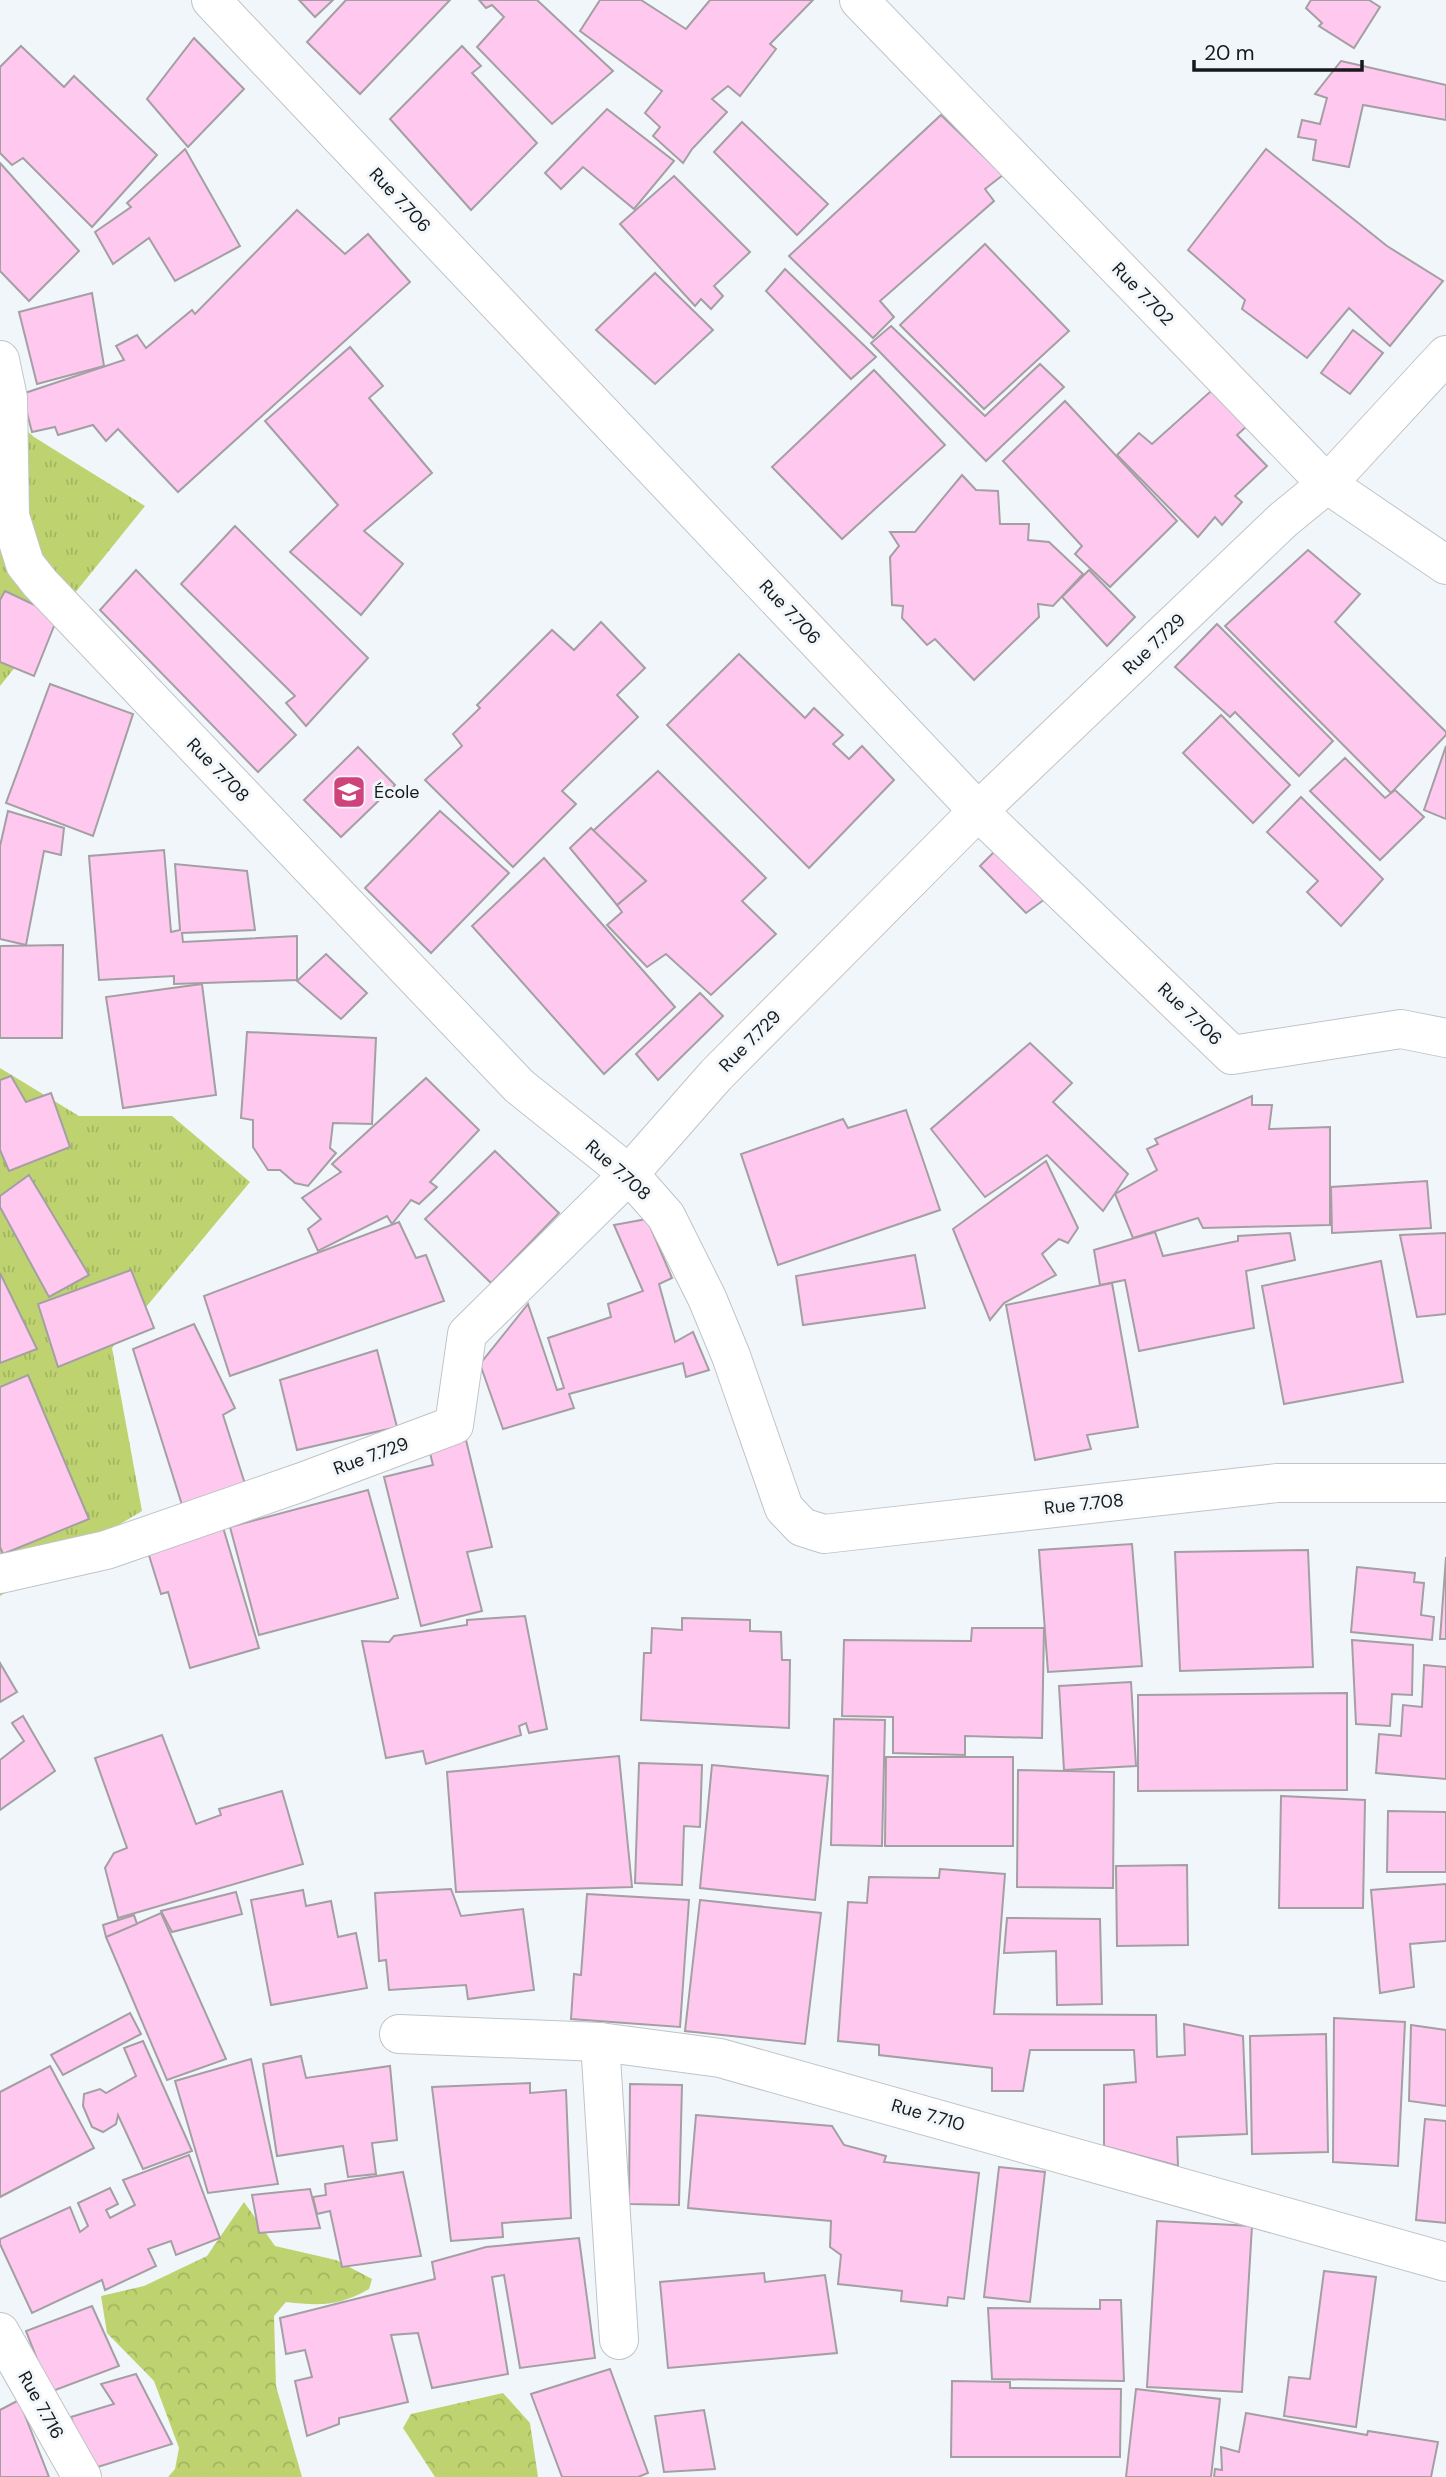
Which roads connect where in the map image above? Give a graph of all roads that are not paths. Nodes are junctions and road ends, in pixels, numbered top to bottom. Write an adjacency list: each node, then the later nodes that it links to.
1 (211, 0): 7 (street, Rue 7.706)
2 (859, 0): 5 (street, Rue 7.702)
3 (1446, 355): 5 (street, Rue 7.729)
4 (0, 360): 9 (street, Rue 7.708)
5 (1327, 484): 6 (street, Rue 7.702); 7 (street, Rue 7.729)
6 (1446, 565)
7 (978, 811): 8 (street, Rue 7.706); 9 (street, Rue 7.729)
8 (1446, 1038)
9 (629, 1174): 10 (street, Rue 7.708); 11 (street, Rue 7.729)
10 (1446, 1483)
11 (0, 1574)
12 (399, 2034): 13 (street, Rue 7.710)
13 (600, 2042): 14 (street, Rue 7.710); 16 (street)
14 (1446, 2262)
15 (0, 2332): 17 (street, Rue 7.716)
16 (619, 2340)
17 (82, 2477)

